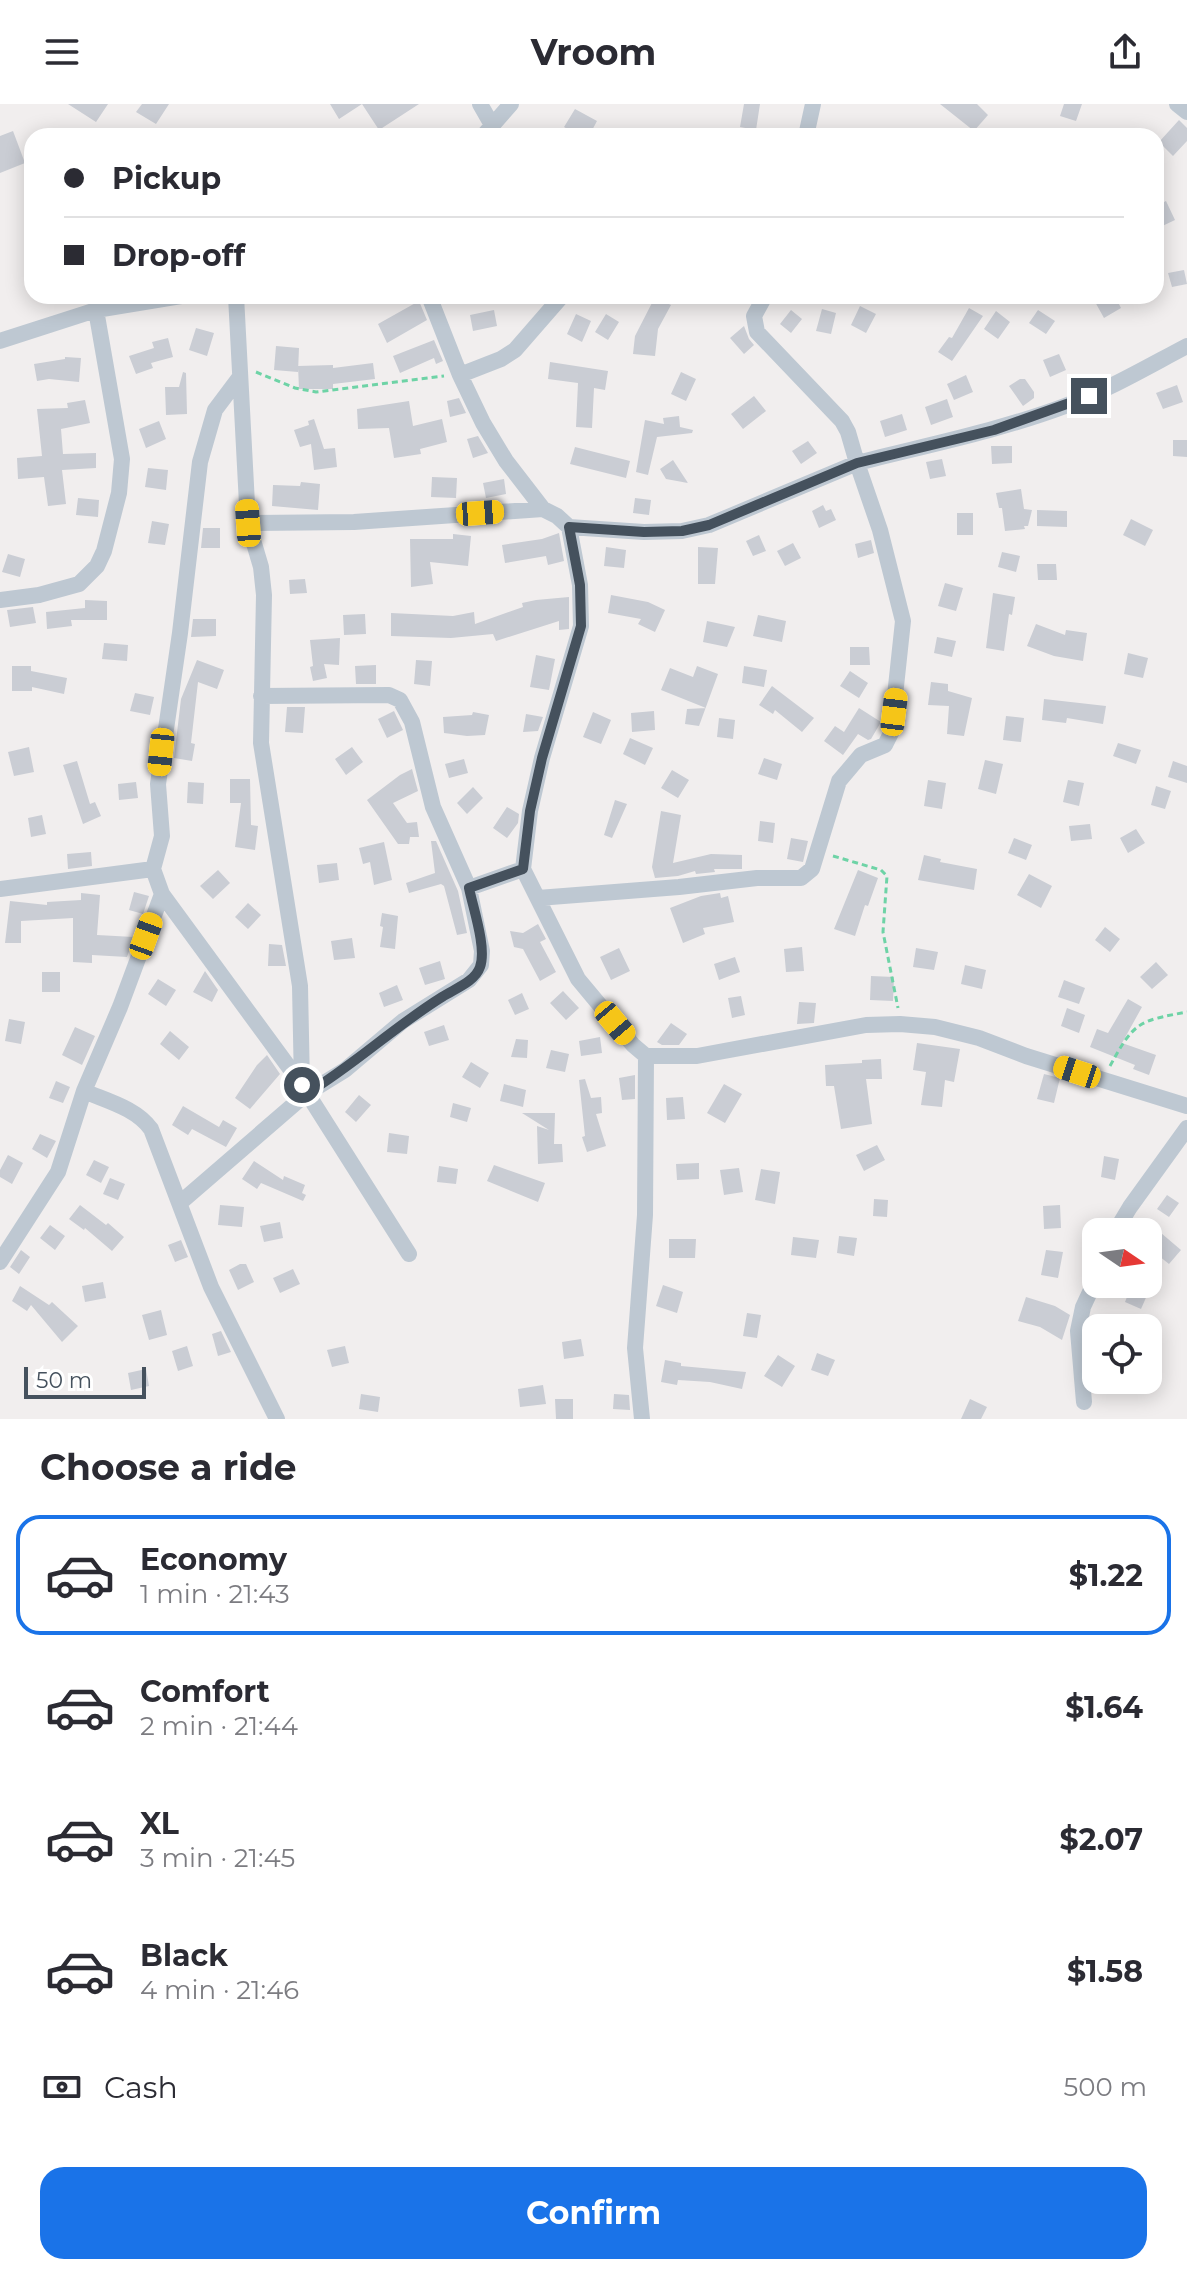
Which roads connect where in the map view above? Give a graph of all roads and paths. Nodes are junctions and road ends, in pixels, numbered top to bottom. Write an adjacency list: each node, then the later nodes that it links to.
1 (480, 104): 6 (street)
2 (511, 104): 7 (street)
3 (813, 104): 8 (street)
4 (1177, 104): 5 (street)
5 (1187, 112)
6 (487, 128)
7 (491, 128)
8 (808, 128)
9 (132, 304): 14 (street)
10 (236, 304): 17 (street)
11 (432, 304): 18 (street)
12 (555, 304): 18 (street)
13 (761, 304): 19 (street)
14 (96, 310): 15 (street); 23 (street)
15 (0, 341)
16 (1187, 346): 19 (street)
17 (238, 371): 18 (path); 21 (street); 26 (street)
18 (460, 375): 20 (street)
19 (857, 463): 22 (street); 25 (street)
20 (543, 509): 21 (street); 22 (street)
21 (248, 523): 24 (street)
22 (569, 527): 27 (street)
23 (0, 600)
24 (261, 696): 28 (street); 36 (street)
25 (818, 852): 31 (street); 33 (path)
26 (153, 869): 29 (street); 30 (street)
27 (523, 869): 28 (street); 31 (street)
28 (469, 888): 36 (street)
29 (0, 889)
30 (162, 894): 36 (street); 37 (street)
31 (538, 898): 34 (street)
32 (1187, 1012): 35 (path)
33 (900, 1024): 34 (street); 35 (street)
34 (646, 1056): 47 (street)
35 (1102, 1080): 38 (street)
36 (304, 1089): 40 (street); 42 (street)
37 (84, 1091): 40 (street); 43 (street)
38 (1187, 1106)
39 (1187, 1128): 41 (street)
40 (181, 1202): 46 (street)
41 (1123, 1218)
42 (409, 1254)
43 (0, 1262)
44 (1087, 1298): 45 (street)
45 (1084, 1402)
46 (277, 1419)
47 (642, 1419)

